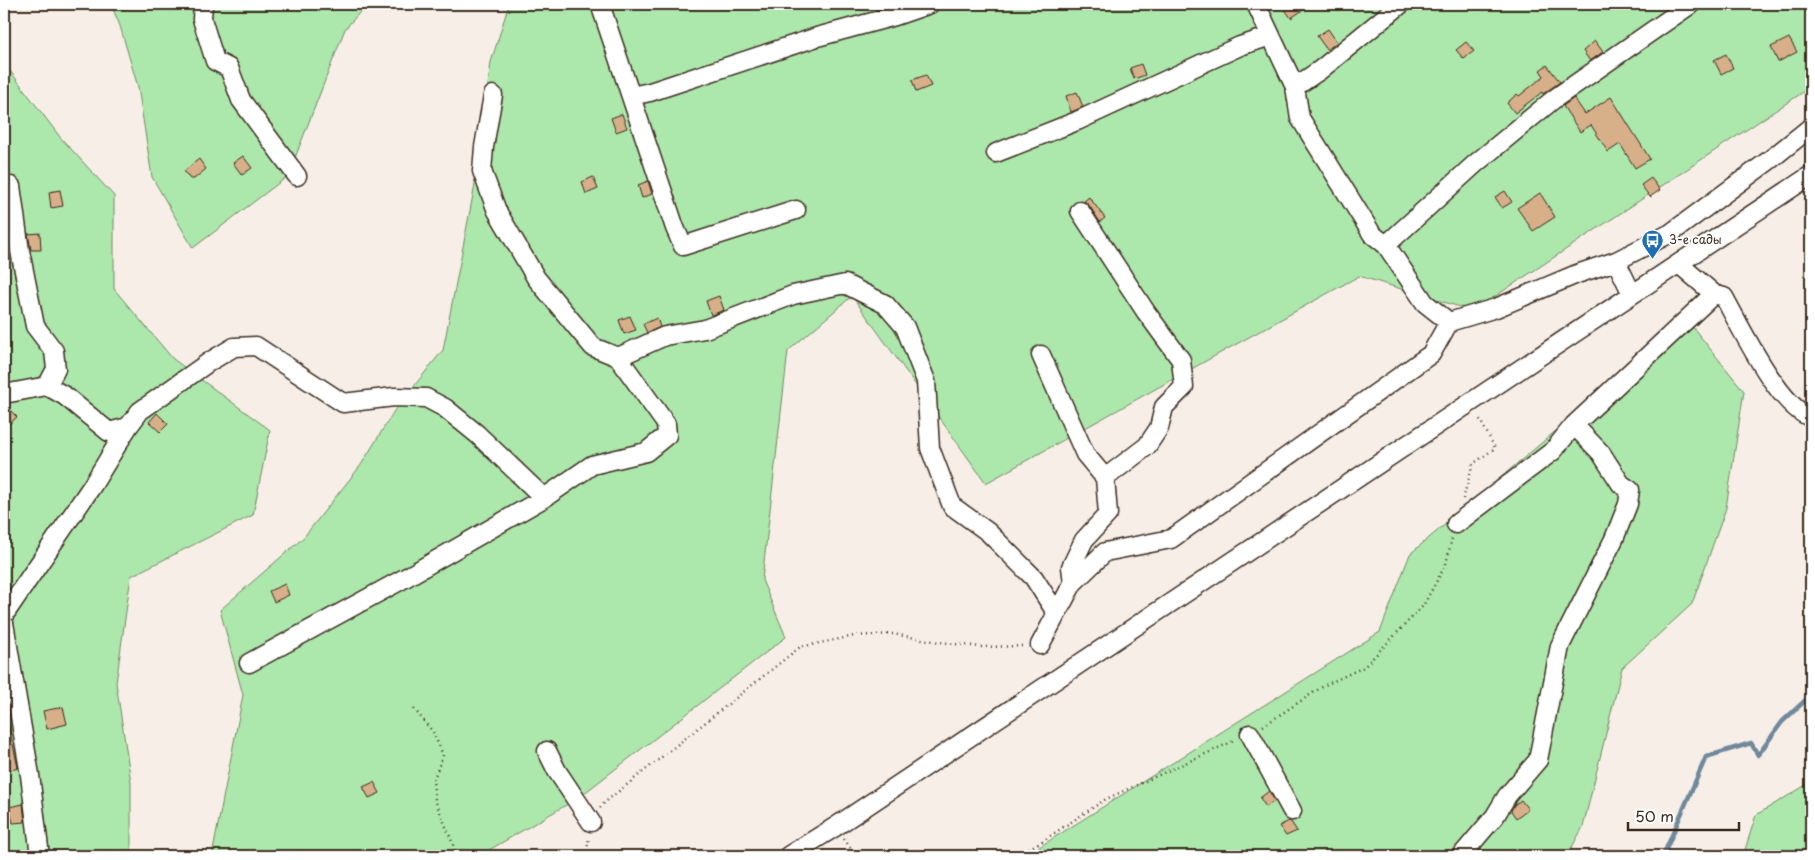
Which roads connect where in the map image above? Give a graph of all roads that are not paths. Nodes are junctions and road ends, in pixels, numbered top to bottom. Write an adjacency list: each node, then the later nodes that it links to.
1 (203, 4): 15 (street)
2 (600, 4): 11 (street)
3 (930, 4): 11 (street)
4 (1256, 4): 8 (street)
5 (1271, 4): 8 (street)
6 (1401, 4): 9 (street)
7 (1686, 5): 19 (street)
8 (1272, 36): 9 (street); 13 (street)
9 (1295, 87): 19 (street)
10 (493, 95): 26 (street)
11 (631, 96): 17 (street)
12 (1811, 127): 20 (street)
13 (996, 153)
14 (1811, 175): 21 (street)
15 (297, 176)
16 (11, 186): 27 (street)
17 (796, 210)
18 (1080, 211): 32 (street)
19 (1386, 245): 24 (street)
20 (1616, 262): 22 (street); 24 (street)
21 (1679, 264): 22 (street); 23 (street)
22 (1632, 294): 46 (street)
23 (1714, 294): 29 (street); 30 (street)
24 (1449, 322): 35 (street)
25 (1041, 355): 32 (street)
26 (618, 357): 33 (street); 36 (street)
27 (47, 386): 28 (street); 31 (street)
28 (4, 394)
29 (1811, 417)
30 (1574, 425): 34 (street); 47 (street)
31 (128, 428): 33 (street); 37 (street)
32 (1104, 478): 35 (street)
33 (544, 498): 40 (street)
34 (1456, 524)
35 (1073, 583): 36 (street)
36 (1056, 614): 39 (street)
37 (4, 615)
38 (4, 623): 45 (street)
39 (1040, 645)
40 (249, 662)
41 (1250, 734): 43 (street)
42 (547, 751): 44 (street)
43 (1292, 811)
44 (591, 822)
45 (40, 856)
46 (788, 856)
47 (1461, 856)

